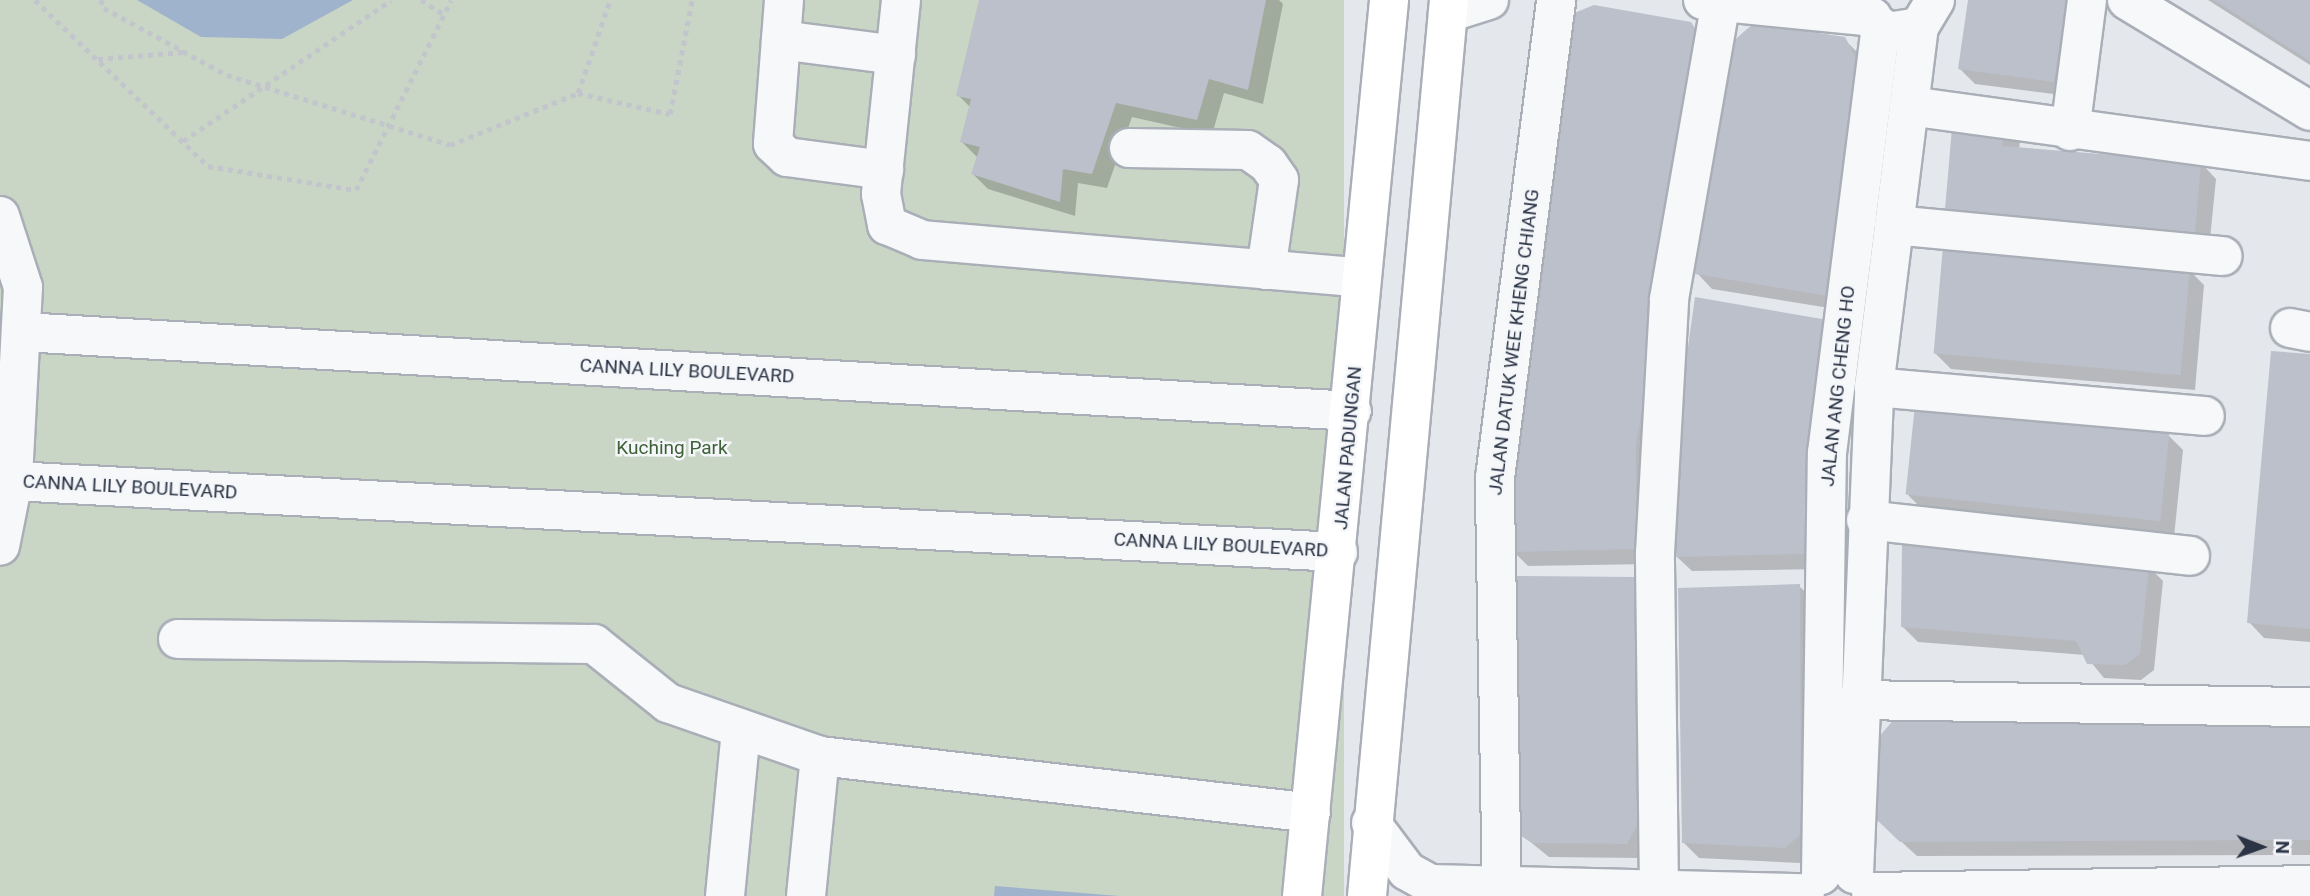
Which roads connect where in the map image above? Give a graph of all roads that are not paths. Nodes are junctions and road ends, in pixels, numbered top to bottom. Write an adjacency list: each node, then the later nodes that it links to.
1 (784, 0): 12 (street)
2 (901, 0): 13 (street)
3 (1389, 0): 24 (main road, JALAN PADUNGAN)
4 (1489, 0): 9 (street)
5 (1556, 0): 44 (street, JALAN DATUK WEE KHENG CHIANG)
6 (2087, 0): 16 (street)
7 (2127, 0): 15 (street)
8 (1712, 1): 10 (street); 43 (street)
9 (1449, 6): 40 (main road)
10 (1874, 14): 11 (street); 42 (street, JALAN ANG CHENG HO)
11 (1927, 14): 14 (street, JALAN ANG CHENG HO)
12 (781, 40): 13 (street); 19 (street)
13 (896, 55): 19 (street)
14 (1909, 106): 16 (street); 21 (street, JALAN ANG CHENG HO)
15 (2310, 111)
16 (2070, 131): 18 (street)
17 (1129, 148): 23 (street)
18 (2310, 161)
19 (884, 170): 23 (street)
20 (0, 216): 25 (street)
21 (1894, 225): 22 (street); 26 (street, JALAN ANG CHENG HO)
22 (2223, 256)
23 (1266, 270): 24 (street)
24 (1362, 278): 27 (main road, JALAN PADUNGAN)
25 (23, 332): 27 (street, CANNA LILY BOULEVARD); 29 (street)
26 (1874, 387): 28 (street); 30 (street, JALAN ANG CHENG HO)
27 (1352, 411): 32 (main road, JALAN PADUNGAN)
28 (2205, 416)
29 (13, 481): 31 (street); 32 (street, CANNA LILY BOULEVARD)
30 (1866, 520): 33 (street); 35 (street, JALAN ANG CHENG HO)
31 (0, 546)
32 (1338, 552): 39 (main road, JALAN PADUNGAN)
33 (2190, 556)
34 (178, 639): 37 (street)
35 (1857, 700): 36 (street); 42 (street, JALAN ANG CHENG HO)
36 (2310, 707)
37 (741, 729): 38 (street); 45 (street)
38 (820, 756): 39 (street); 46 (street)
39 (1311, 813): 47 (main road, JALAN PADUNGAN)
40 (1371, 823): 44 (street); 48 (main road)
41 (2310, 885): 42 (street)
42 (1838, 888): 43 (street)
43 (1659, 890): 44 (street)
44 (1502, 891)
45 (724, 896)
46 (806, 896)
47 (1302, 896)
48 (1367, 896)

